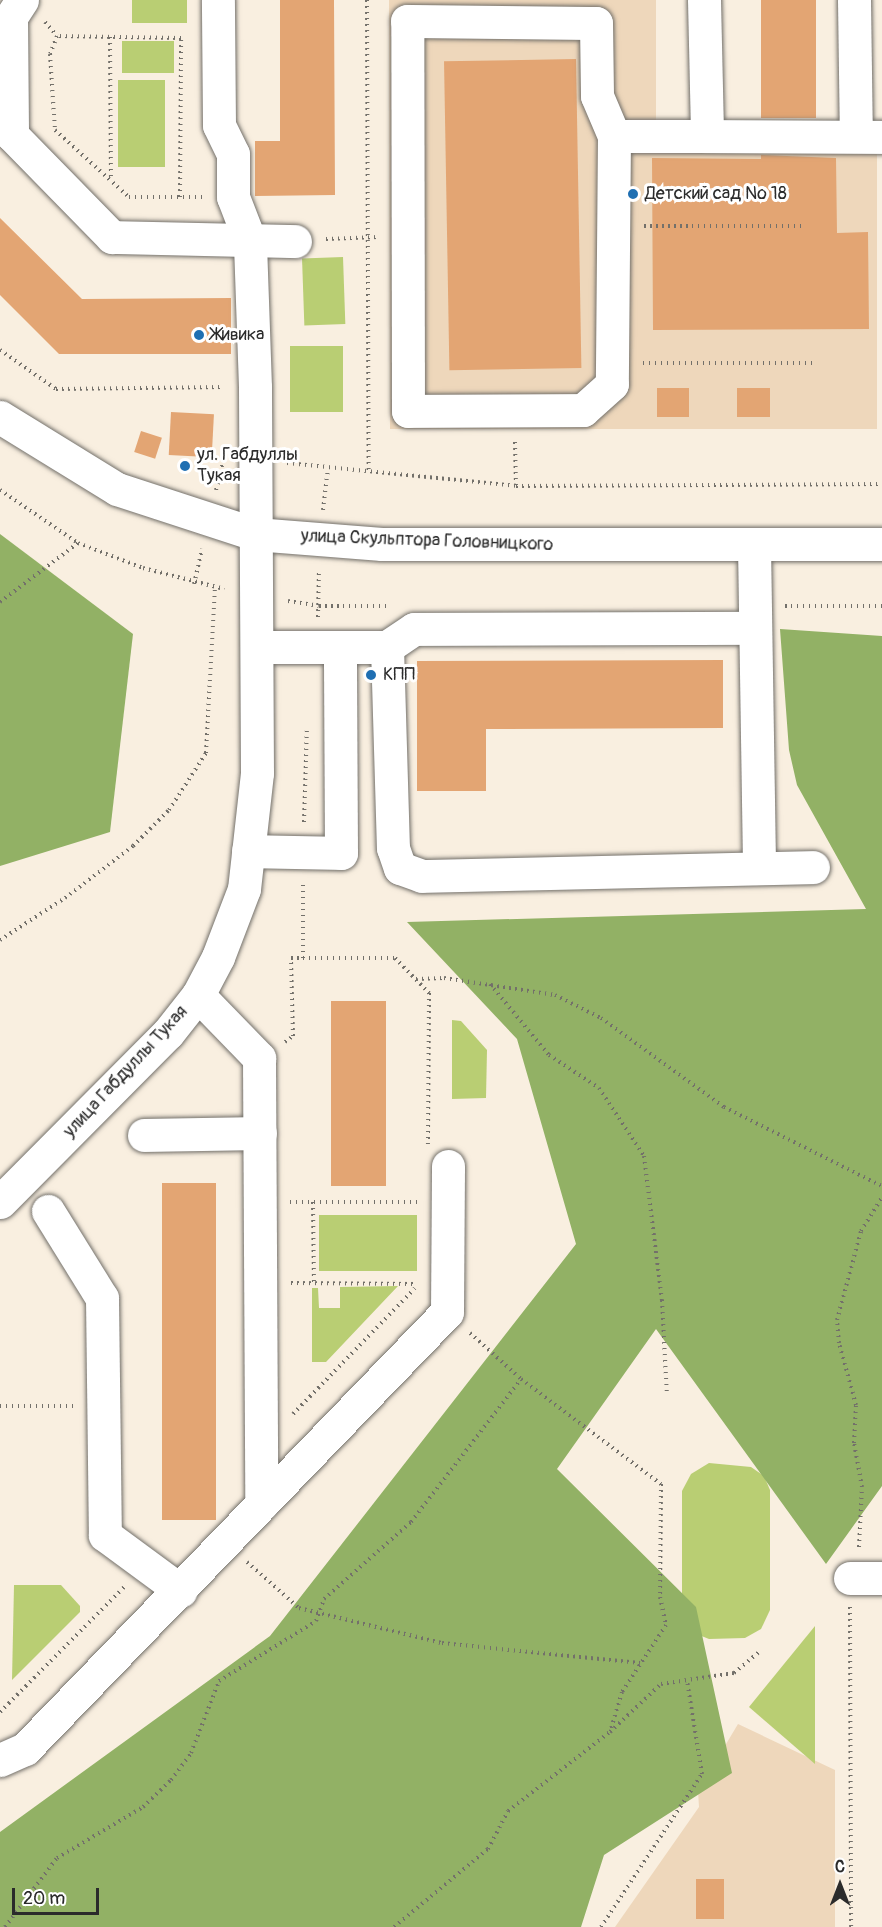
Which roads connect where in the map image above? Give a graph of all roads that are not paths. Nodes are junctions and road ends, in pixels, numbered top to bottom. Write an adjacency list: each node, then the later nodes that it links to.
1 (22, 0): 8 (street)
2 (218, 0): 8 (street, улица Габдуллы Тукая)
3 (704, 0): 6 (street)
4 (854, 0): 7 (street)
5 (614, 136): 5 (street); 6 (street)
6 (706, 136): 7 (street)
7 (869, 137)
8 (250, 241): 9 (street); 11 (street, улица Габдуллы Тукая)
9 (295, 241)
10 (0, 417): 11 (street, улица Скульптора Головницкого)
11 (255, 534): 13 (street, улица Скульптора Головницкого); 16 (street, улица Габдуллы Тукая)
12 (882, 544): 13 (street, улица Скульптора Головницкого)
13 (754, 545): 14 (street)
14 (755, 617): 15 (street); 20 (street)
15 (387, 646): 17 (street); 20 (street)
16 (258, 647): 17 (street); 18 (street, улица Габдуллы Тукая)
17 (340, 648): 18 (street)
18 (248, 851): 21 (street, улица Габдуллы Тукая)
19 (813, 867): 20 (street)
20 (759, 868)
21 (198, 995): 22 (street); 25 (street, улица Габдуллы Тукая)
22 (260, 1133): 23 (street); 27 (street)
23 (144, 1135)
24 (448, 1166): 27 (street)
25 (0, 1202)
26 (48, 1211): 30 (street)
27 (261, 1504): 30 (street)
28 (849, 1578): 29 (street)
29 (882, 1578)
30 (181, 1591): 31 (street)
31 (0, 1760)

